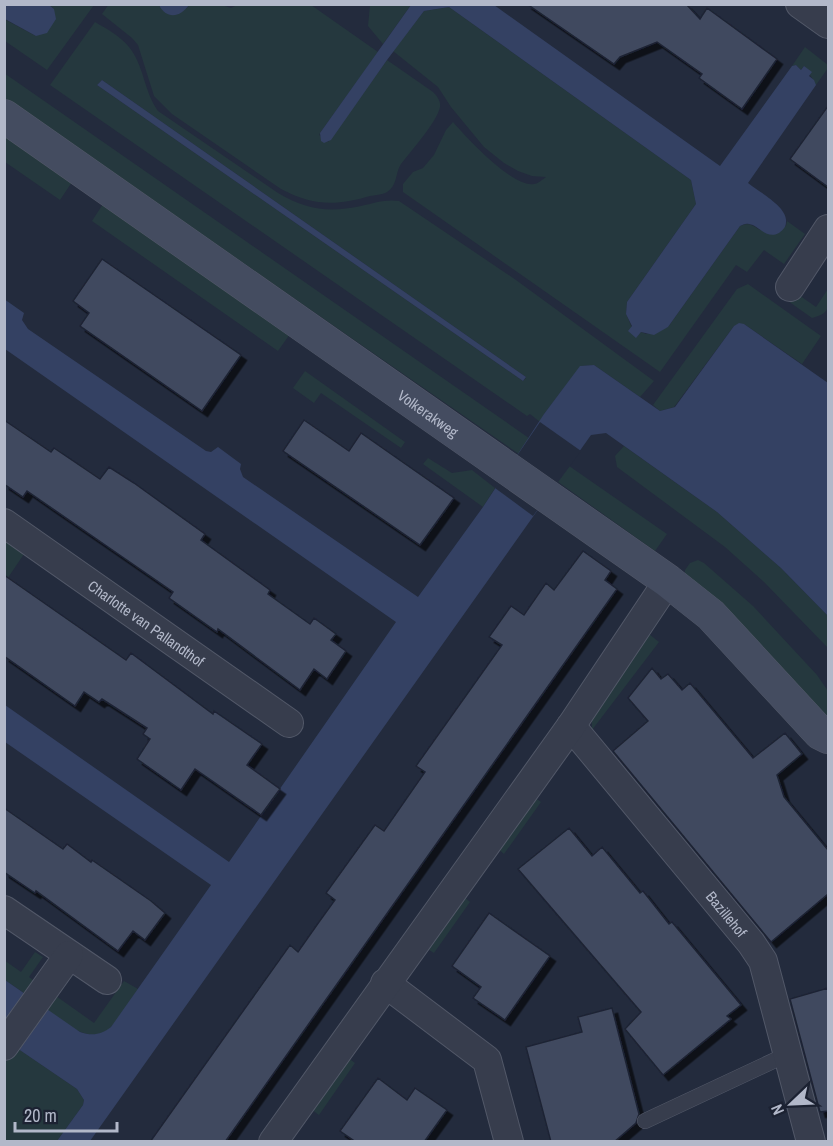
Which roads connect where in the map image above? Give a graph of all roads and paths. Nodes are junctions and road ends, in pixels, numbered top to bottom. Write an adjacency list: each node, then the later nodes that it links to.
1 (800, 4): 2 (street)
2 (828, 24)
3 (4, 116): 7 (street, Volkerakweg)
4 (828, 229): 5 (street)
5 (790, 287)
6 (4, 523): 8 (street, Charlotte van Pallandthof)
7 (668, 581): 9 (street); 10 (street, Volkerakweg)
8 (289, 723)
9 (571, 726): 14 (street); 16 (street, Bazillehof)
10 (828, 737)
11 (4, 910): 12 (street)
12 (69, 955): 13 (street); 15 (street)
13 (107, 980)
14 (386, 983): 18 (street); 19 (street)
15 (4, 1046)
16 (788, 1054): 17 (lane); 20 (street, Bazillehof)
17 (645, 1121)
18 (273, 1142)
19 (509, 1142)
20 (811, 1142)

